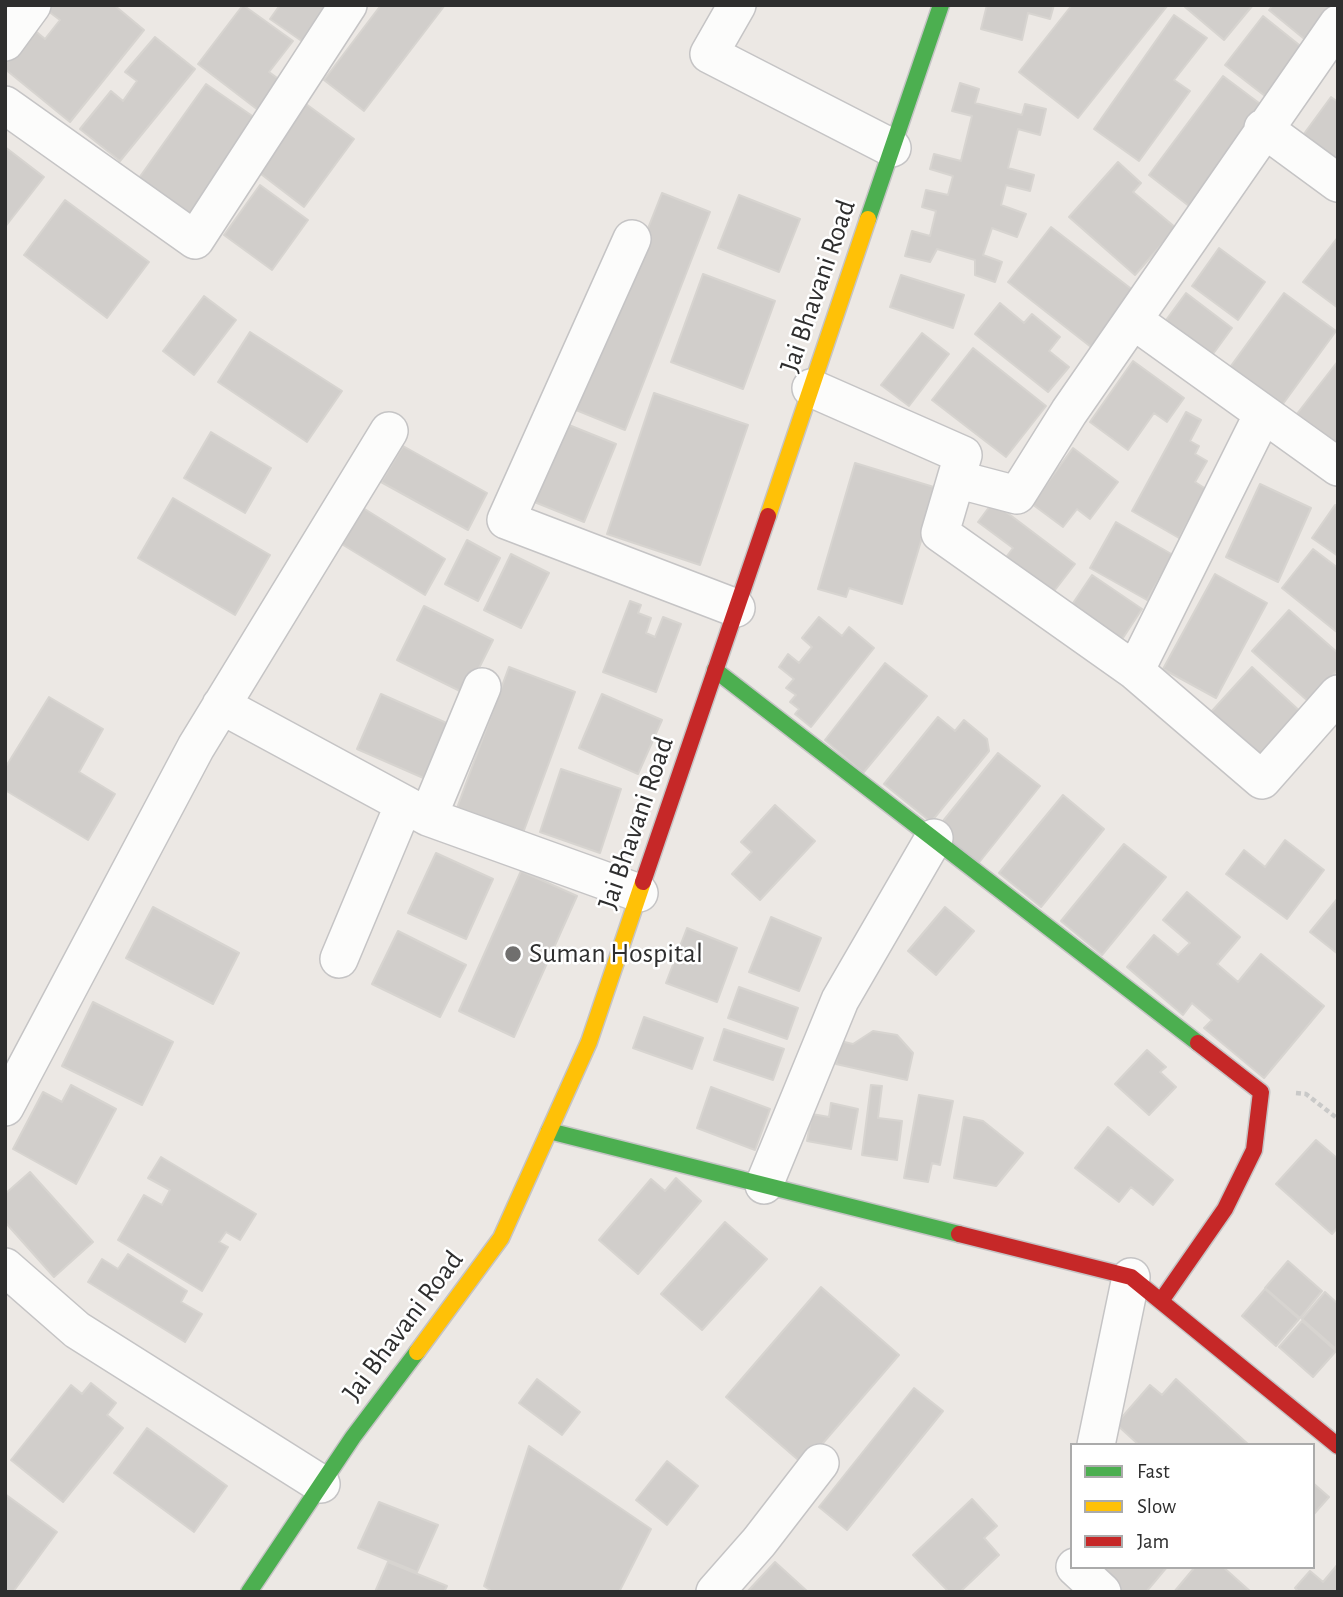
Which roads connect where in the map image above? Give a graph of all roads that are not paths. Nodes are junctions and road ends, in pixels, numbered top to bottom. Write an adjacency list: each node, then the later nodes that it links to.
1 (32, 5): 6 (street)
2 (348, 5): 7 (street)
3 (737, 5): 9 (street)
4 (941, 5): 9 (street, Jai Bhavani Road)
5 (1338, 24): 8 (street)
6 (5, 42)
7 (5, 105)
8 (1263, 128): 10 (street); 12 (street)
9 (892, 148): 13 (street, Jai Bhavani Road)
10 (1338, 183)
11 (632, 239): 18 (street)
12 (1133, 320): 14 (street); 17 (street)
13 (811, 388): 17 (street); 18 (street, Jai Bhavani Road)
14 (1263, 414): 16 (street); 20 (street)
15 (389, 431): 23 (street)
16 (1338, 467)
17 (957, 479): 20 (street)
18 (736, 608): 19 (street, Jai Bhavani Road)
19 (715, 670): 25 (street); 26 (street, Jai Bhavani Road)
20 (1135, 671): 22 (street)
21 (482, 687): 24 (street)
22 (1338, 694)
23 (221, 705): 24 (street); 28 (street)
24 (416, 810): 26 (street); 27 (street)
25 (934, 838): 30 (street); 33 (street)
26 (639, 893): 29 (street, Jai Bhavani Road)
27 (339, 959)
28 (5, 1107)
29 (549, 1131): 30 (street); 37 (street, Jai Bhavani Road)
30 (764, 1185): 32 (street)
31 (5, 1267): 37 (street)
32 (1131, 1277): 33 (street); 34 (street)
33 (1161, 1301): 35 (street)
34 (1097, 1443)
35 (1338, 1446)
36 (820, 1463): 41 (street)
37 (321, 1484): 40 (street, Jai Bhavani Road)
38 (1073, 1569): 42 (street)
39 (1077, 1569): 43 (street)
40 (249, 1592)
41 (715, 1592)
42 (1066, 1592)
43 (1102, 1592)

